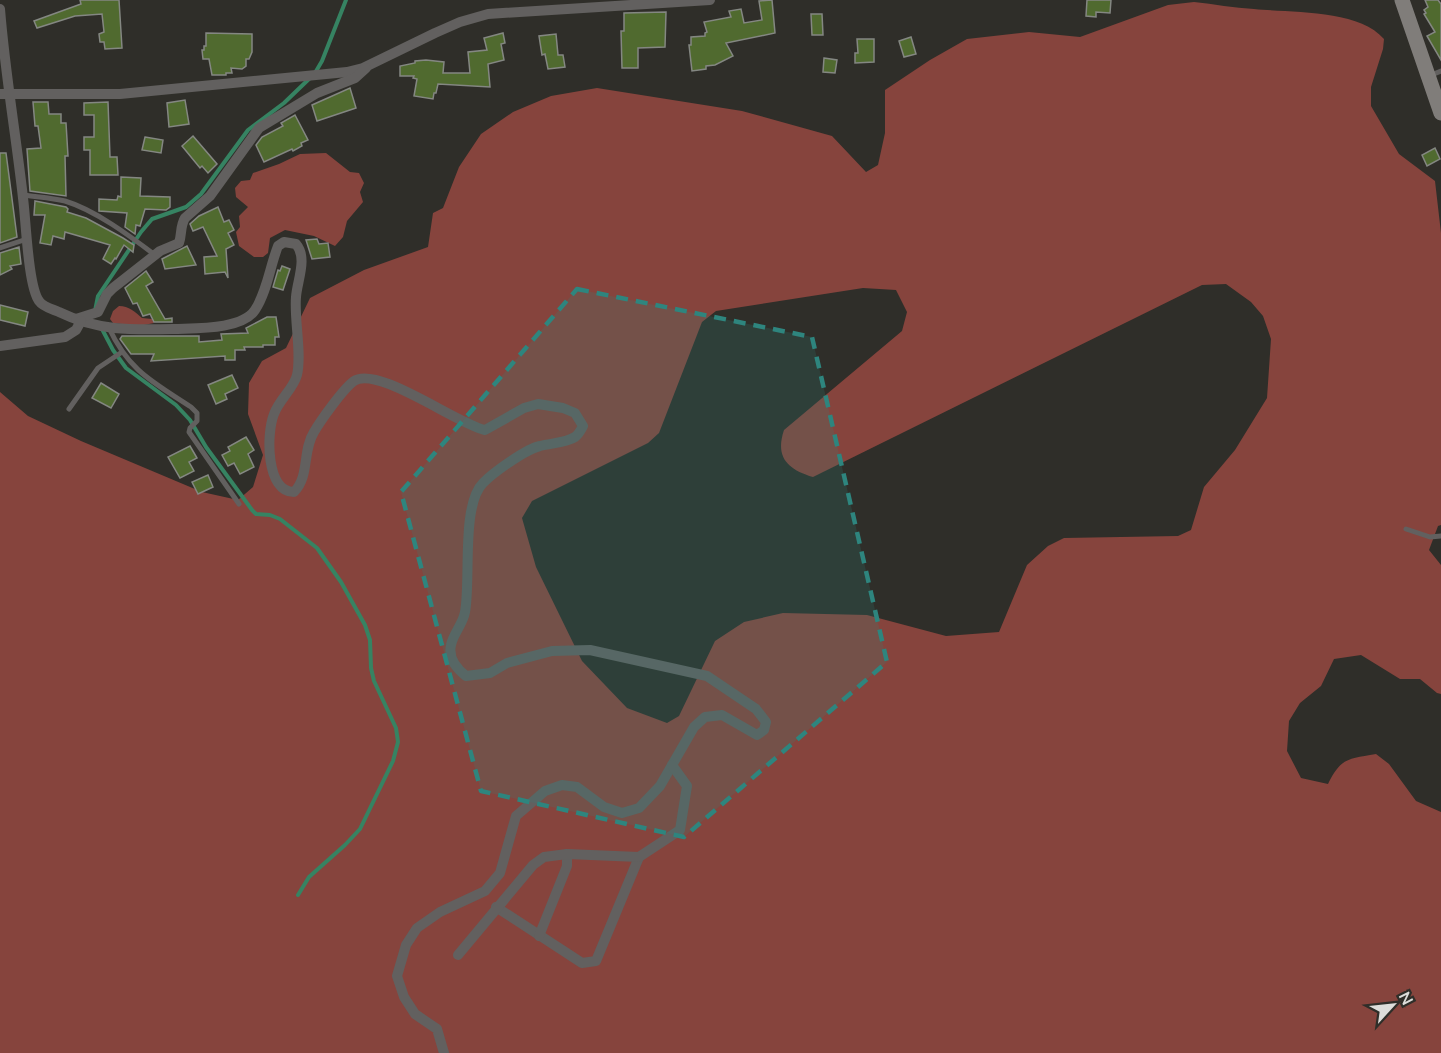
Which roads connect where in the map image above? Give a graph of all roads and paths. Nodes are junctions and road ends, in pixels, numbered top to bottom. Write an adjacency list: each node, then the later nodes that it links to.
1 (710, 0): 3 (street)
2 (1402, 0): 6 (street)
3 (605, 3): 5 (street)
4 (0, 9): 7 (street)
5 (369, 66): 7 (street); 12 (street)
6 (1434, 74): 8 (street)
7 (4, 94): 9 (street)
8 (1441, 113)
9 (23, 195): 10 (street); 12 (lane)
10 (28, 238): 11 (lane); 14 (street)
11 (0, 248)
12 (154, 255): 13 (street)
13 (95, 318): 14 (street); 15 (street)
14 (78, 320): 16 (street)
15 (108, 328): 17 (lane); 22 (street)
16 (0, 346)
17 (121, 353): 18 (lane); 19 (lane)
18 (69, 409)
19 (239, 504)
20 (1406, 529): 21 (lane)
21 (1441, 536)
22 (672, 765): 24 (street); 28 (street)
23 (567, 854): 24 (street); 25 (street); 26 (street)
24 (639, 857): 26 (street)
25 (496, 907): 26 (street); 27 (street)
26 (539, 936)
27 (458, 955)
28 (444, 1053)

